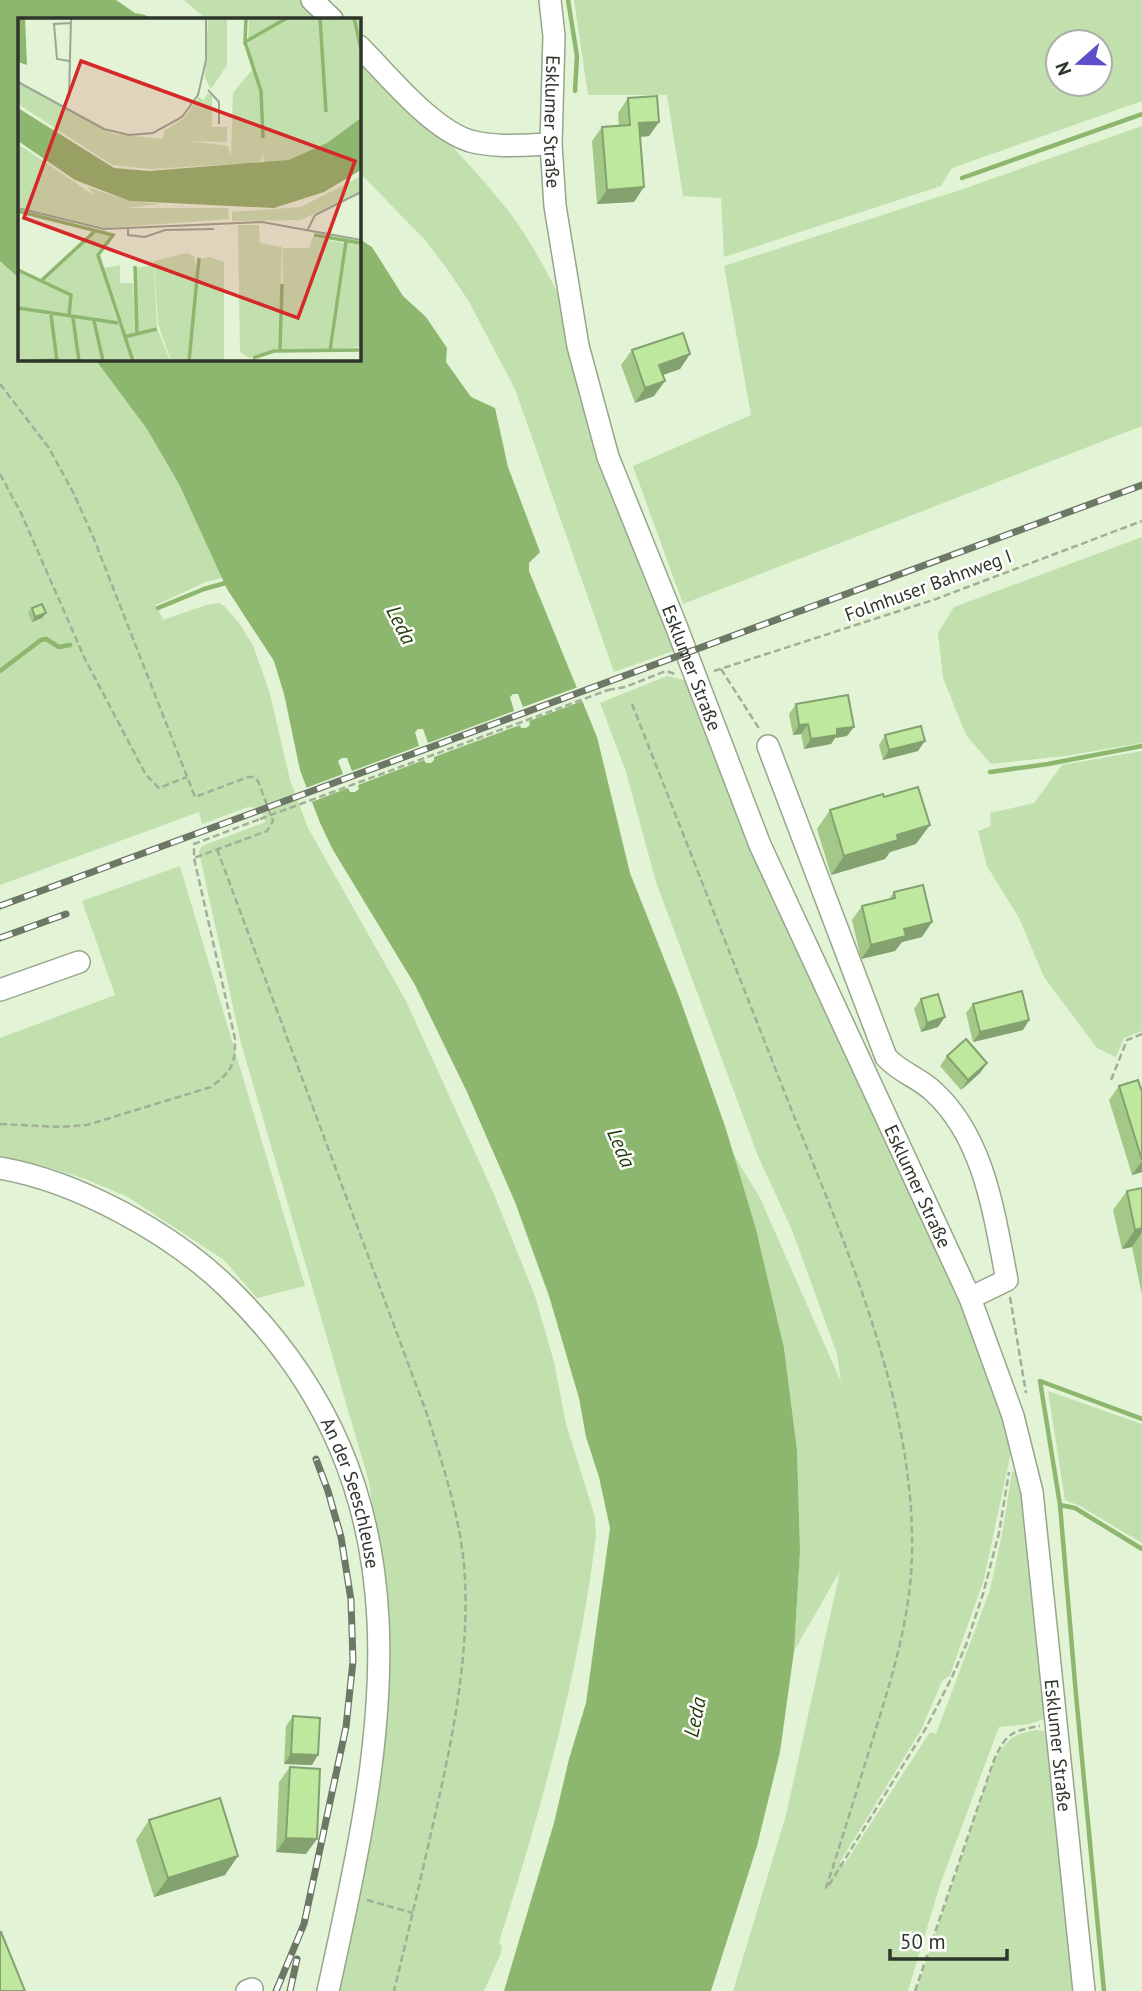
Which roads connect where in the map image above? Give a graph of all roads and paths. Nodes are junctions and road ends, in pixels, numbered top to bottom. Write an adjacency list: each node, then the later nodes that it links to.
1 (312, 0): 3 (street)
2 (550, 0): 5 (street, Esklumer Straße)
3 (331, 18)
4 (360, 47): 5 (street)
5 (551, 144): 22 (street, Esklumer Straße)
6 (0, 384): 12 (path)
7 (0, 474): 12 (path)
8 (1142, 521): 11 (path, Folmhuser Bahnweg I)
9 (666, 671): 14 (path, bridge)
10 (632, 704): 24 (path)
11 (768, 746): 21 (street)
12 (187, 777): 13 (path)
13 (217, 849): 14 (path); 27 (path)
14 (194, 858): 19 (path)
15 (79, 962): 16 (street)
16 (0, 990)
17 (1142, 1034): 18 (path)
18 (1111, 1080)
19 (0, 1124)
20 (0, 1168): 28 (street, An der Seeschleuse)
21 (1007, 1280): 22 (street); 23 (path)
22 (970, 1298): 24 (street, Esklumer Straße)
23 (1026, 1393)
24 (1024, 1455): 25 (street, Esklumer Straße)
25 (1057, 1722): 30 (path); 31 (street, Esklumer Straße)
26 (360, 1898): 27 (path)
27 (413, 1913): 29 (path)
28 (328, 1991)
29 (394, 1991)
30 (915, 1991)
31 (1084, 1991)

